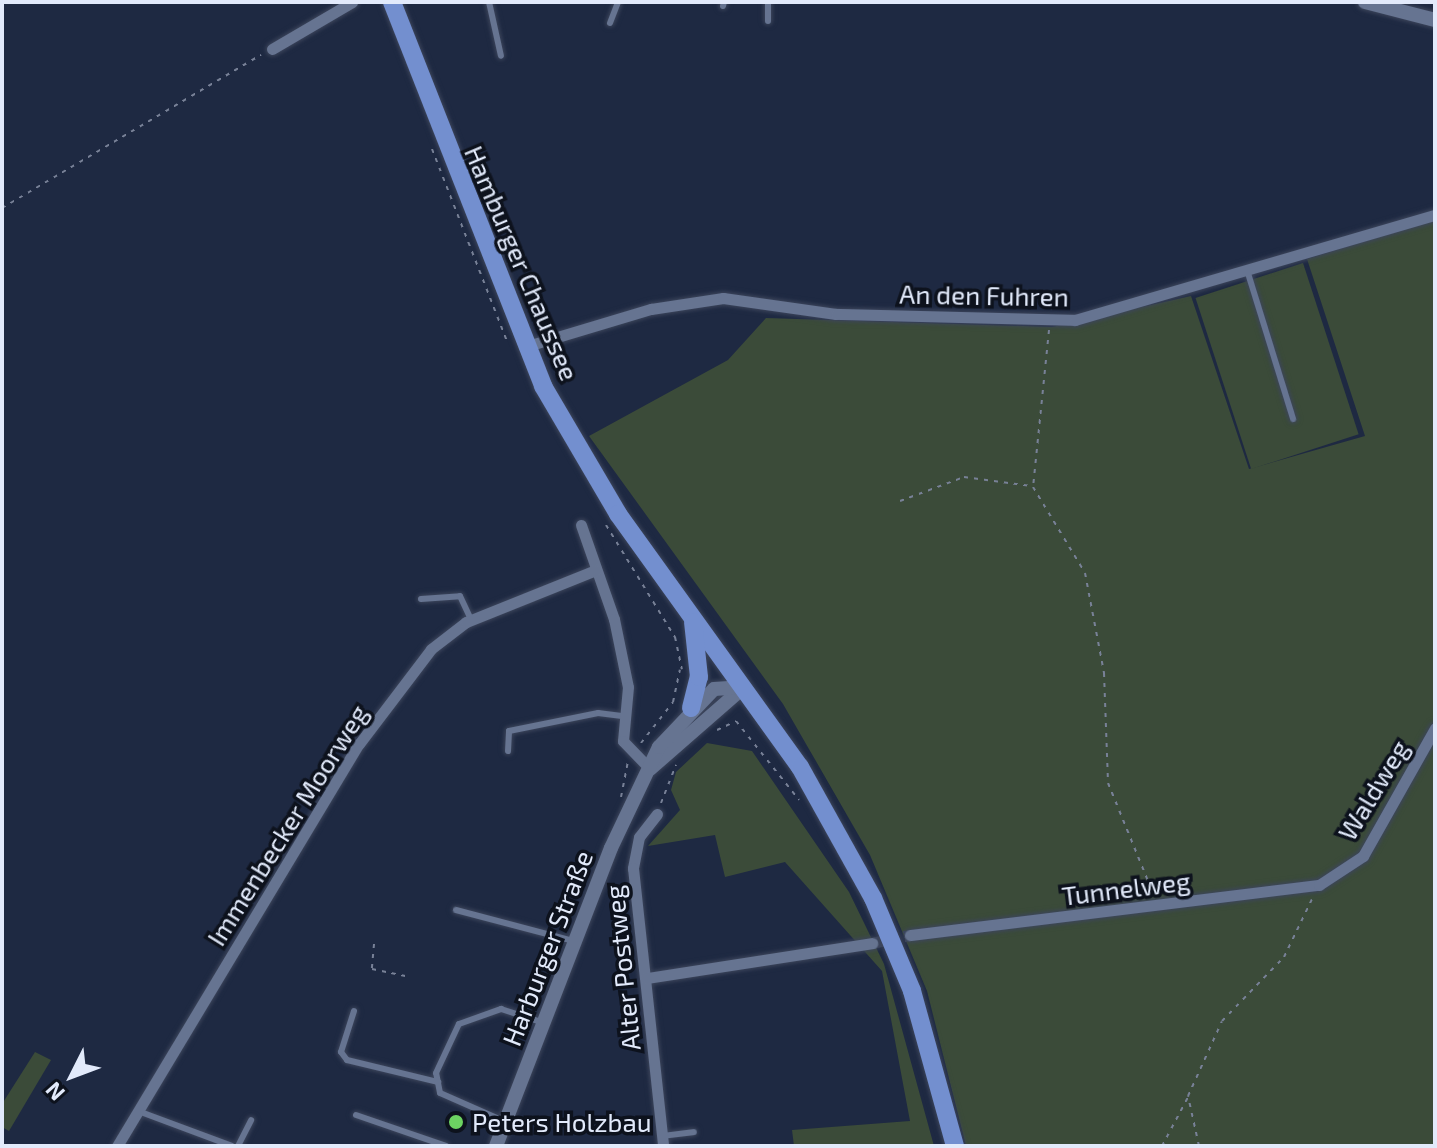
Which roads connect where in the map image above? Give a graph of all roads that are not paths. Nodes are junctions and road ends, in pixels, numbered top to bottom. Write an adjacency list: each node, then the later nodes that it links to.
1 (352, 2): 10 (street)
2 (392, 2): 14 (main road, Hamburger Chaussee)
3 (489, 2): 11 (lane)
4 (618, 2): 9 (lane)
5 (768, 2): 8 (lane)
6 (1365, 2): 7 (street)
7 (1435, 20)
8 (768, 21)
9 (610, 23)
10 (272, 49)
11 (501, 56)
12 (1435, 215): 13 (street, An den Fuhren)
13 (1247, 270): 14 (street, An den Fuhren); 15 (lane)
14 (524, 347): 20 (main road, Hamburger Chaussee)
15 (1293, 419)
16 (581, 525): 17 (street)
17 (596, 570): 19 (street, Immenbecker Moorweg); 23 (street)
18 (421, 599): 19 (lane)
19 (471, 620): 37 (street, Immenbecker Moorweg)
20 (693, 620): 21 (main road, Hamburger Chaussee); 22 (main road)
21 (744, 687): 22 (street, Harburger Straße); 26 (street, Harburger Straße); 47 (main road, Hamburger Chaussee)
22 (691, 708): 26 (street, Harburger Straße)
23 (622, 716): 25 (lane); 26 (street)
24 (1435, 728): 28 (street, Waldweg)
25 (508, 751)
26 (650, 769): 31 (street, Harburger Straße)
27 (657, 814): 33 (street, Alter Postweg)
28 (1343, 869): 30 (street, Tunnelweg)
29 (456, 910): 31 (lane)
30 (910, 935)
31 (576, 942): 35 (street, Harburger Straße)
32 (872, 943): 33 (street)
33 (647, 978): 42 (street, Alter Postweg)
34 (354, 1011): 36 (lane)
35 (545, 1024): 36 (lane); 40 (street, Harburger Straße)
36 (438, 1082): 40 (lane)
37 (138, 1111): 43 (street, Immenbecker Moorweg); 44 (lane)
38 (356, 1115): 45 (lane)
39 (251, 1120): 44 (lane)
40 (506, 1122): 46 (street, Harburger Straße)
41 (694, 1132): 42 (lane)
42 (662, 1141)
43 (117, 1146)
44 (235, 1146)
45 (446, 1146)
46 (496, 1146)
47 (955, 1146)

